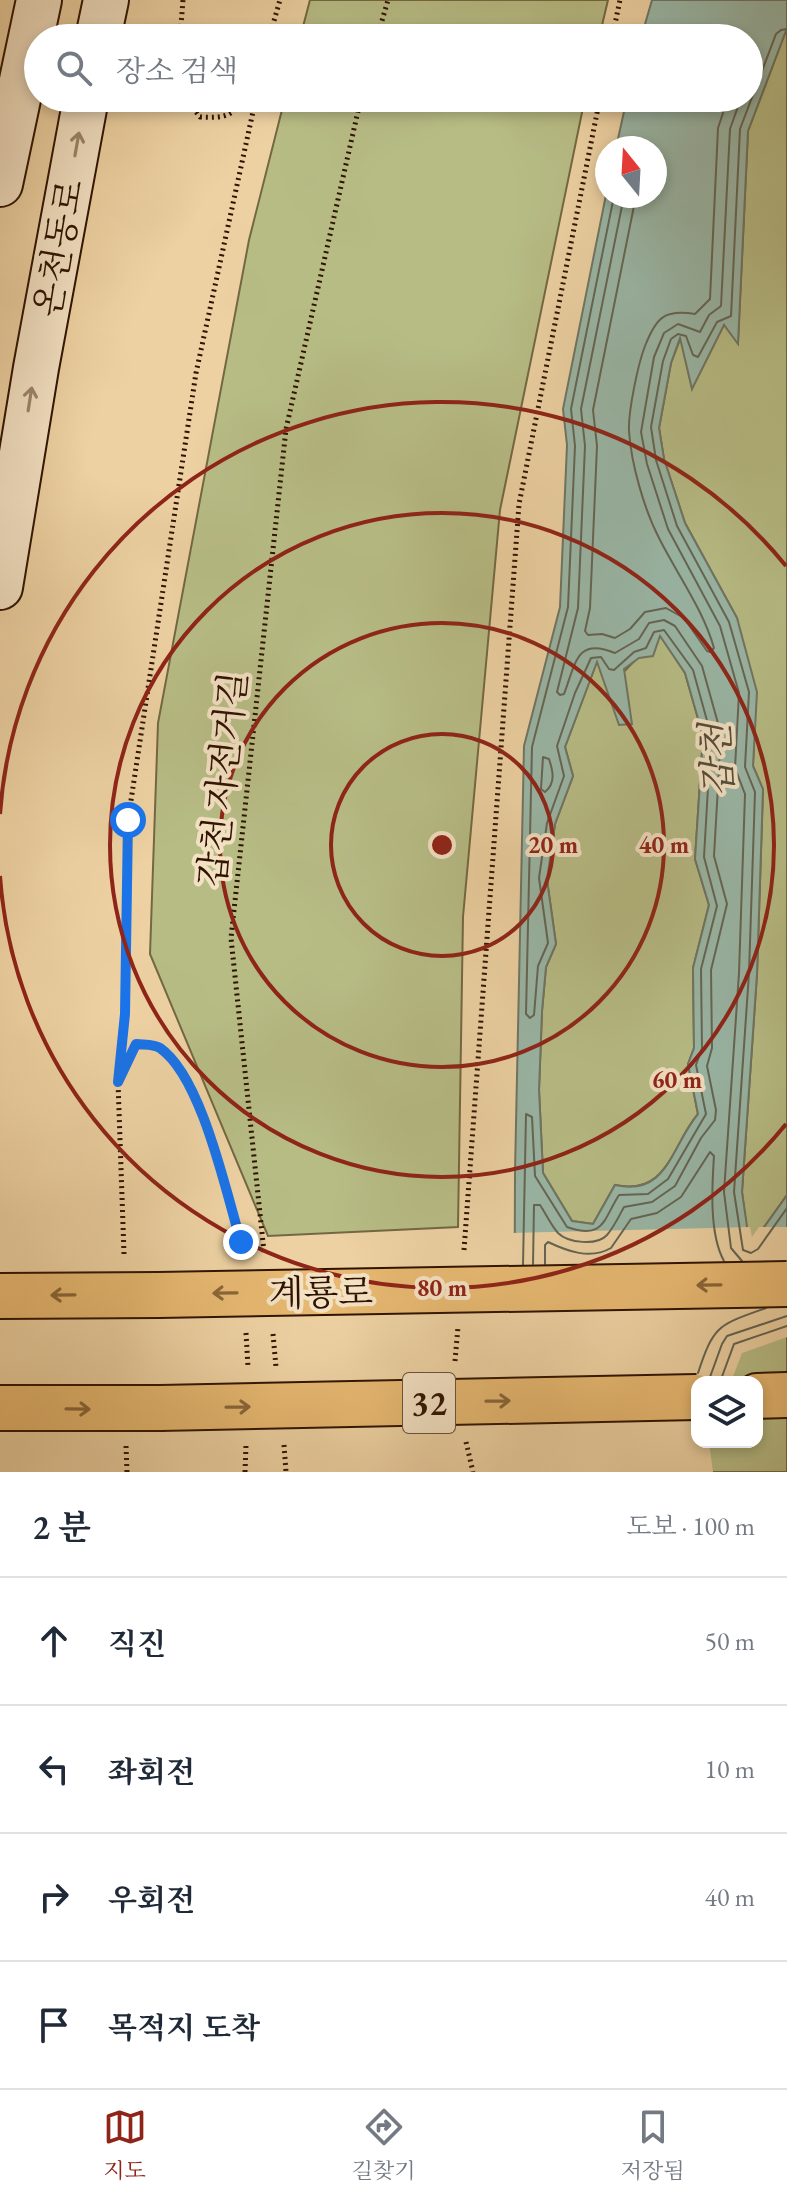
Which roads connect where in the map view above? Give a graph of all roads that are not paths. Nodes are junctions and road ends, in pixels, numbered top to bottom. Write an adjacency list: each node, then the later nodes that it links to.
1 (39, 0): 3 (main road, 온천동로)
2 (106, 0): 4 (main road)
3 (34, 24)
4 (101, 24)
5 (24, 71): 7 (main road, 온천동로)
6 (83, 112): 8 (main road, 온천동로, one-way to 6)
7 (0, 184)
8 (0, 587)
9 (787, 1284): 10 (main road, 계룡로, one-way to 10, bridge)
10 (0, 1296)
11 (787, 1395): 12 (main road)
12 (763, 1396)
13 (691, 1397): 14 (main road, 32, one-way to 13, bridge)
14 (0, 1408)

